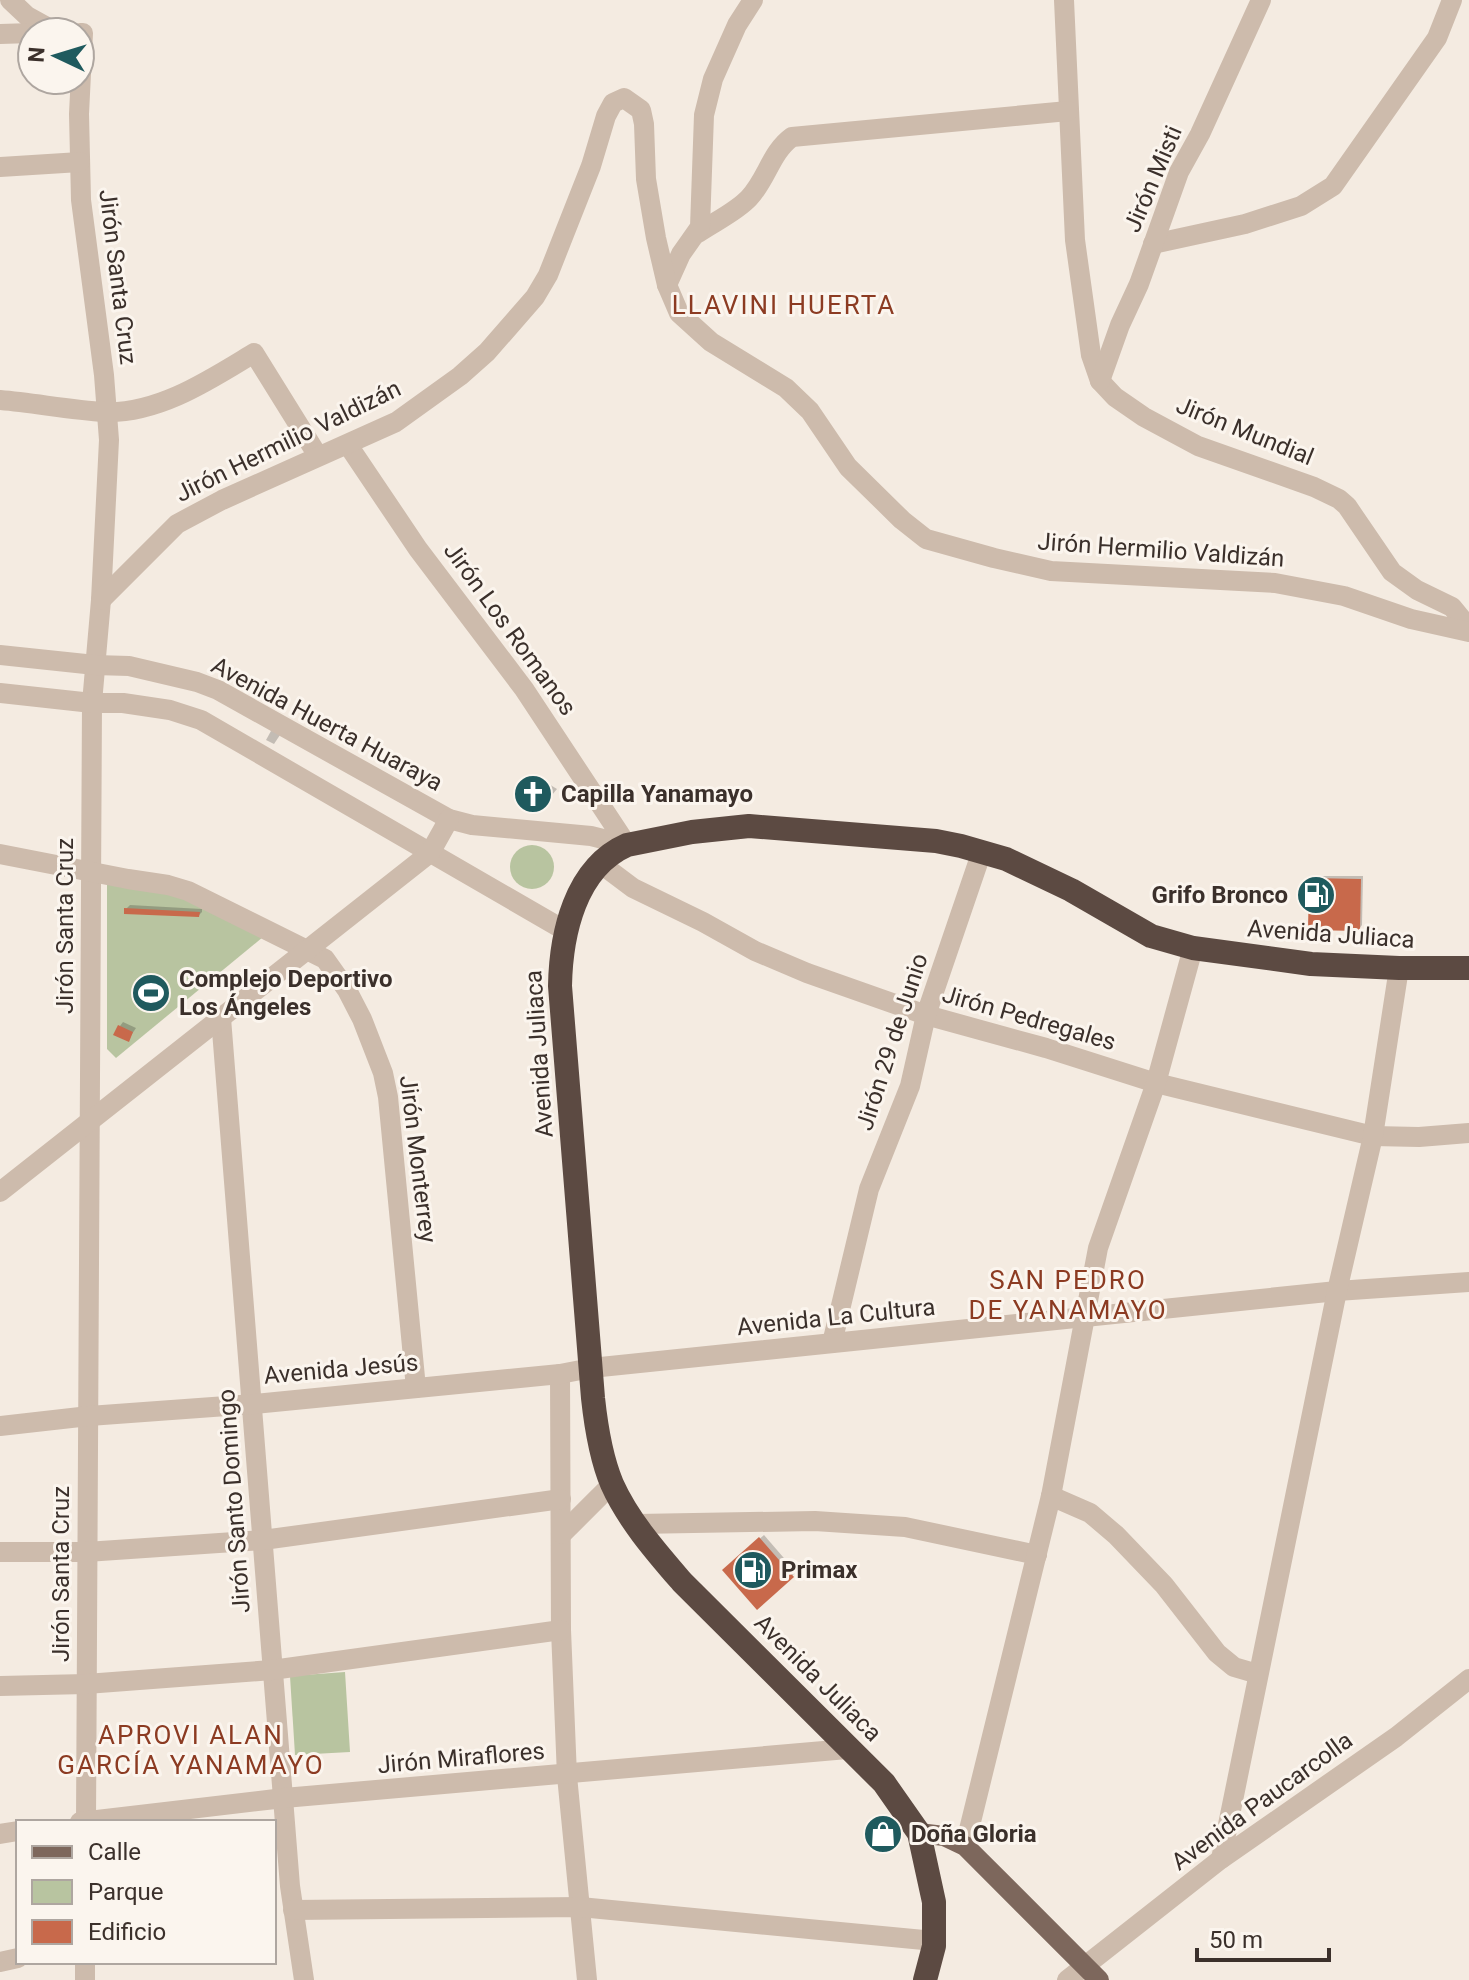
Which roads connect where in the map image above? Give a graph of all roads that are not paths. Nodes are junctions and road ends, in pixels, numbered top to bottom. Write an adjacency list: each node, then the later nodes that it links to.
1 (10, 0): 6 (street)
2 (753, 0): 11 (street)
3 (1064, 0): 8 (street)
4 (1261, 0): 12 (street, Jirón Misti)
5 (1452, 0): 12 (street)
6 (27, 16)
7 (80, 96): 9 (street, Jirón Santa Cruz)
8 (1068, 111): 11 (street); 14 (street)
9 (80, 162): 10 (street); 16 (street, Jirón Santa Cruz)
10 (0, 167)
11 (698, 233): 13 (street)
12 (1153, 244): 14 (street, Jirón Misti)
13 (667, 285): 17 (street, Jirón Hermilio Valdizán); 20 (street, Jirón Hermilio Valdizán)
14 (1100, 381): 20 (street, Jirón Mundial)
15 (0, 400): 16 (street)
16 (108, 412): 18 (street); 19 (street, Jirón Santa Cruz)
17 (348, 445): 18 (street, Jirón Hermilio Valdizán); 26 (street, Jirón Los Romanos)
18 (318, 456): 19 (street, Jirón Hermilio Valdizán)
19 (101, 600): 22 (street, Jirón Santa Cruz)
20 (1469, 630)
21 (0, 655): 22 (street, Avenida Huerta Huaraya)
22 (95, 665): 24 (street, Jirón Santa Cruz); 25 (street, Avenida Huerta Huaraya)
23 (0, 693): 24 (street)
24 (92, 703): 28 (street); 31 (street, Jirón Santa Cruz)
25 (449, 819): 26 (street, Avenida Huerta Huaraya); 28 (street)
26 (627, 845): 27 (highway, Avenida Juliaca); 30 (highway, Avenida Juliaca)
27 (982, 851): 33 (highway, Avenida Juliaca); 37 (street, Jirón 29 de Junio)
28 (430, 853): 32 (street); 34 (street)
29 (0, 854): 31 (street, Jirón Monterrey)
30 (601, 864): 32 (highway, Avenida Juliaca); 37 (street, Jirón Pedregales)
31 (92, 872): 34 (street, Jirón Monterrey); 40 (street, Jirón Santa Cruz)
32 (564, 930): 48 (highway, Avenida Juliaca)
33 (1193, 948): 35 (highway, Avenida Juliaca); 39 (street)
34 (307, 949): 38 (street); 50 (street, Jirón Monterrey)
35 (1399, 968): 36 (highway, Avenida Juliaca); 42 (street)
36 (1469, 968)
37 (926, 1015): 39 (street, Jirón Pedregales); 47 (street, Jirón 29 de Junio)
38 (221, 1018): 40 (street); 51 (street, Jirón Santo Domingo)
39 (1156, 1083): 42 (street, Jirón Pedregales); 46 (street)
40 (89, 1122): 43 (street); 52 (street, Jirón Santa Cruz)
41 (1469, 1133): 42 (street, Jirón Pedregales)
42 (1373, 1136): 45 (street)
43 (0, 1192)
44 (1469, 1282): 45 (street, Avenida La Cultura)
45 (1337, 1291): 46 (street, Avenida La Cultura); 65 (street)
46 (1085, 1318): 47 (street, Avenida La Cultura); 55 (street)
47 (832, 1343): 48 (street, Avenida La Cultura)
48 (591, 1368): 49 (street, Avenida Jesús); 54 (highway, Avenida Juliaca)
49 (560, 1374): 50 (street, Avenida Jesús); 56 (street)
50 (416, 1388): 51 (street, Avenida Jesús)
51 (254, 1404): 52 (street, Avenida Jesús); 59 (street, Jirón Santo Domingo)
52 (89, 1416): 53 (street, Avenida Jesús); 61 (street, Jirón Santa Cruz)
53 (0, 1426)
54 (612, 1484): 57 (highway, Avenida Juliaca); 58 (street)
55 (1051, 1496): 62 (street); 65 (street)
56 (561, 1499): 58 (street); 59 (street)
57 (637, 1524): 62 (street); 69 (highway, Avenida Juliaca)
58 (562, 1534): 63 (street)
59 (263, 1540): 61 (street); 64 (street, Jirón Santo Domingo)
60 (0, 1552): 61 (street)
61 (86, 1552): 67 (street, Jirón Santa Cruz)
62 (1037, 1555): 75 (street)
63 (561, 1630): 64 (street); 70 (street)
64 (272, 1670): 67 (street); 71 (street, Jirón Santo Domingo)
65 (1258, 1674): 76 (street)
66 (1469, 1679): 76 (street, Avenida Paucarcolla)
67 (86, 1684): 68 (street); 72 (street, Jirón Santa Cruz)
68 (0, 1686)
69 (847, 1749): 70 (street, Jirón Miraflores); 74 (highway, Avenida Juliaca)
70 (567, 1776): 71 (street, Jirón Miraflores); 78 (street)
71 (284, 1798): 73 (street, Jirón Miraflores); 77 (street, Jirón Santo Domingo)
72 (84, 1820)
73 (101, 1820)
74 (919, 1833): 75 (main road); 80 (highway, Avenida Juliaca)
75 (965, 1846): 81 (main road)
76 (1221, 1859): 81 (street, Avenida Paucarcolla)
77 (282, 1888): 79 (street, Jirón Santo Domingo)
78 (580, 1907): 79 (street); 80 (street); 83 (street)
79 (293, 1910): 82 (street, Jirón Santo Domingo)
80 (934, 1941): 84 (highway, Avenida Juliaca)
81 (1092, 1973): 85 (street, Avenida Paucarcolla)
82 (304, 1980)
83 (587, 1980)
84 (925, 1980)
85 (1067, 1980)

